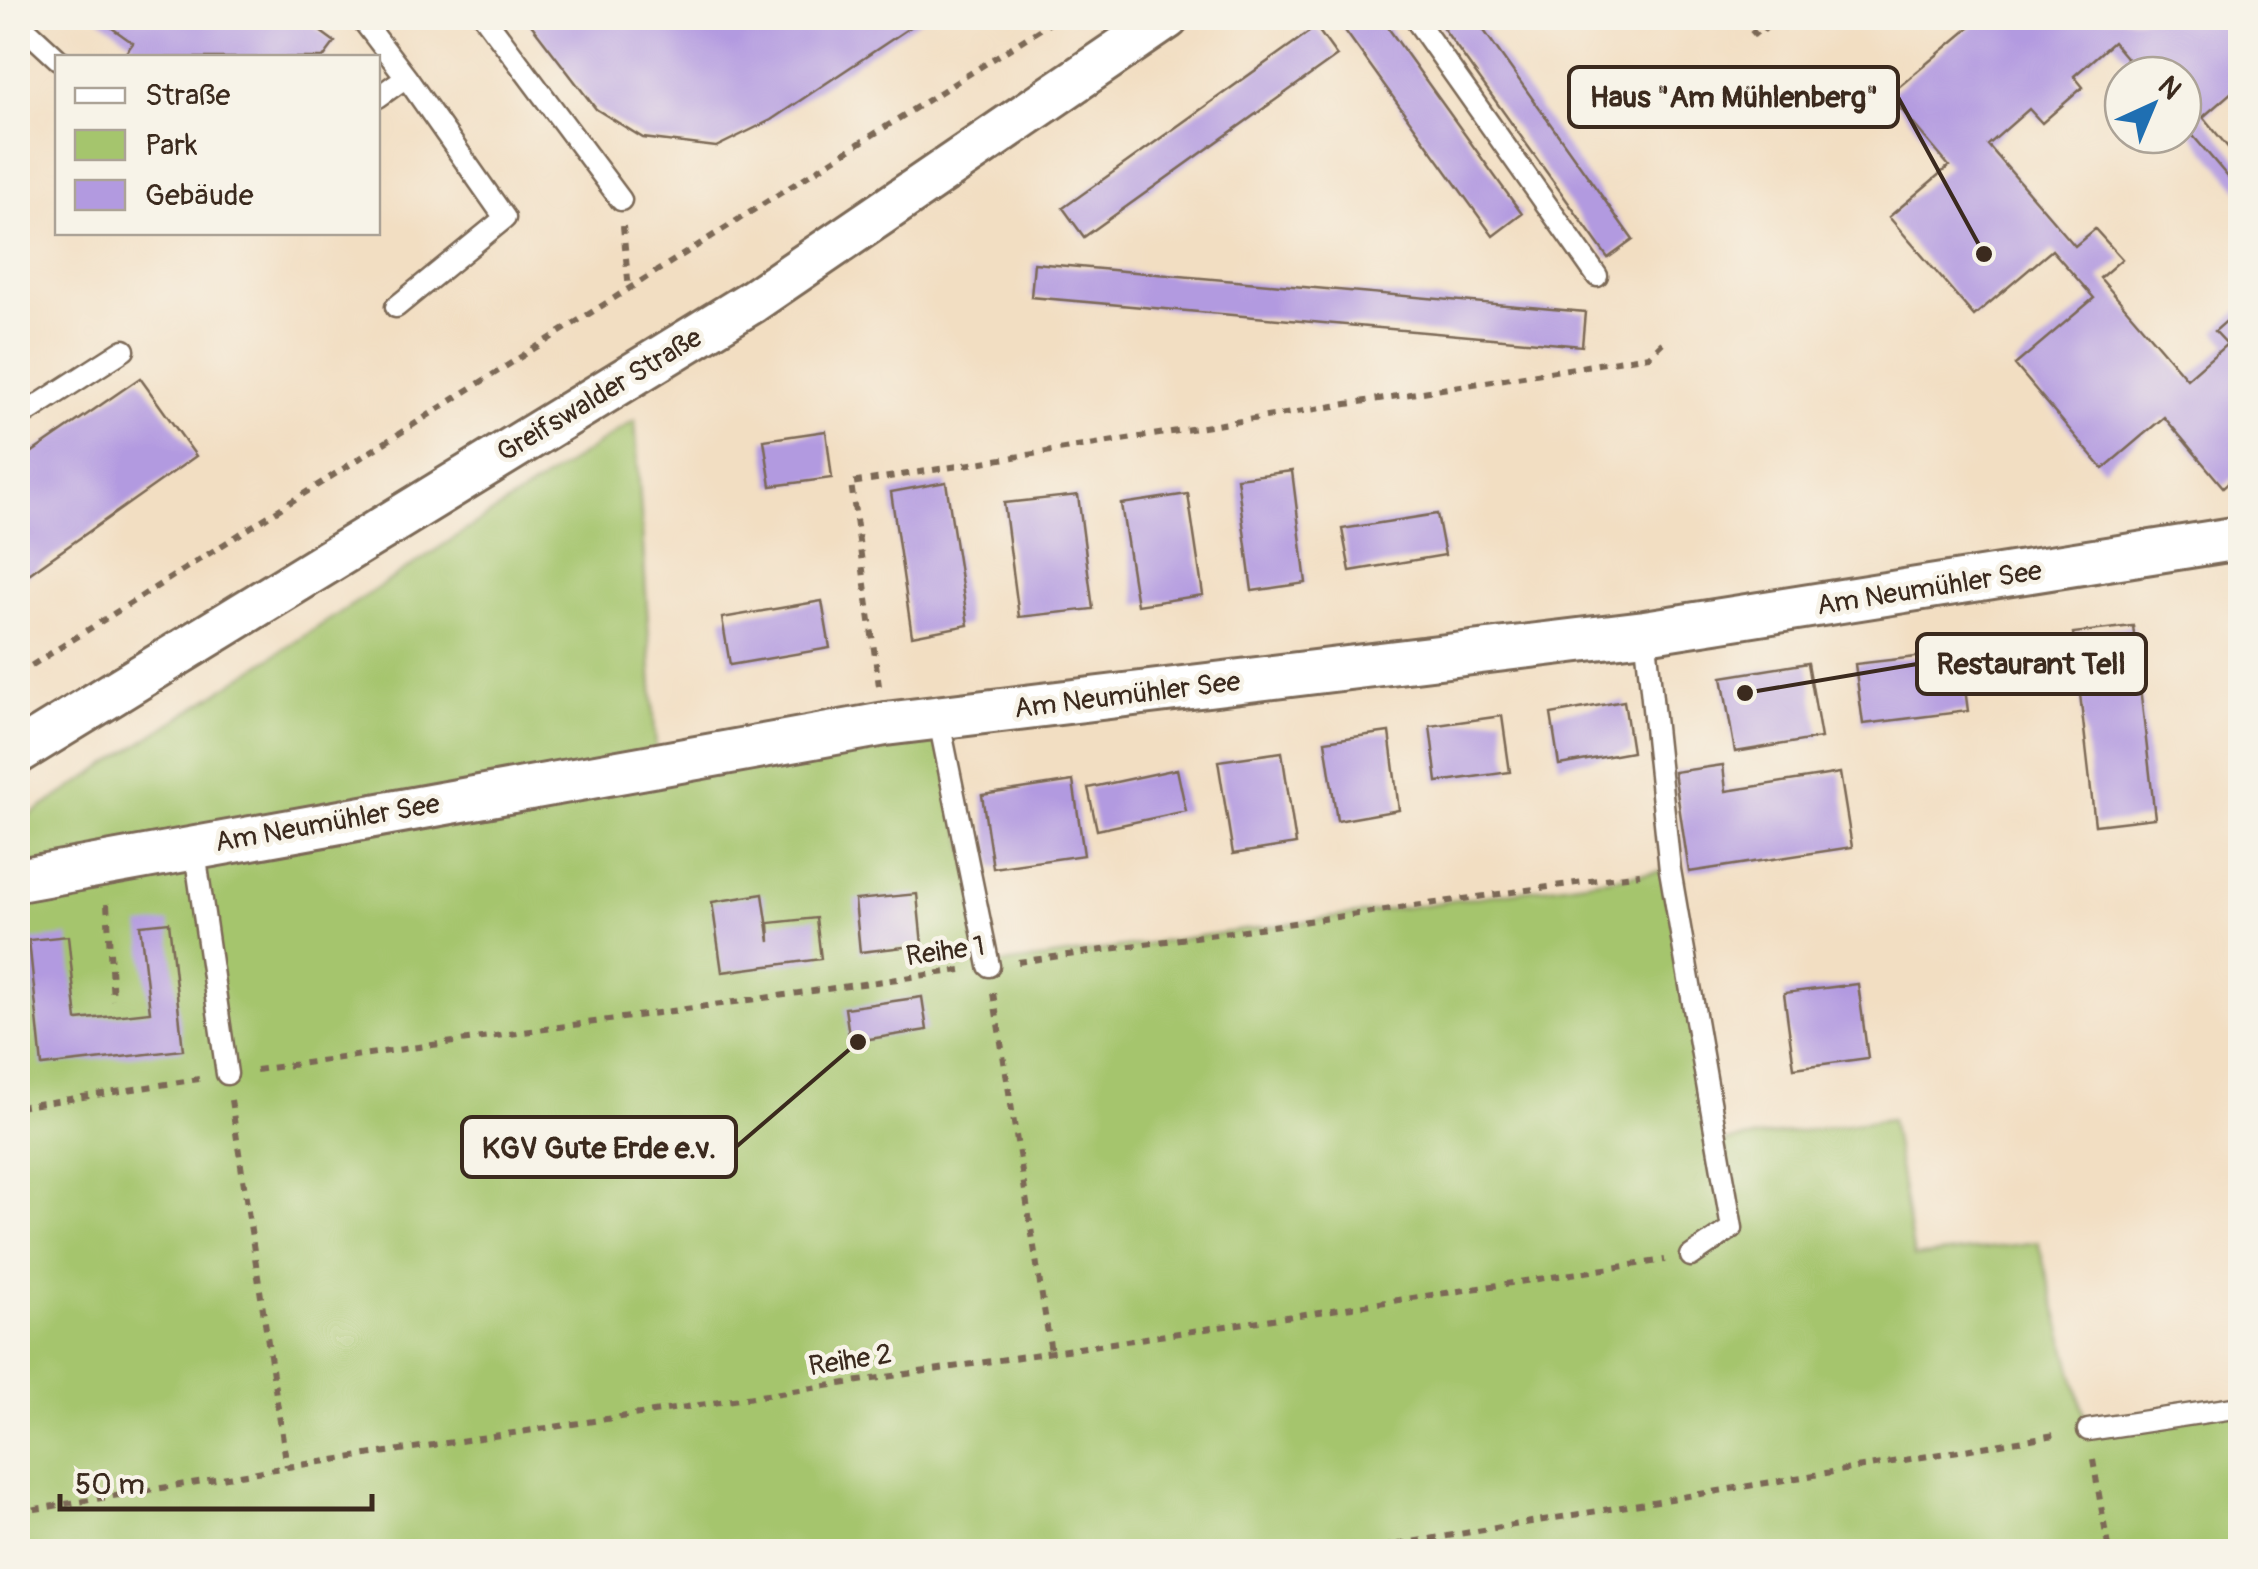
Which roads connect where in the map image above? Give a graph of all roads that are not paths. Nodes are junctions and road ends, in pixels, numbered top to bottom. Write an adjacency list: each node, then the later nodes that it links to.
1 (361, 18): 7 (lane)
2 (485, 18): 9 (lane)
3 (1167, 18): 17 (street, Greifswalder Straße)
4 (1416, 20): 10 (lane)
5 (18, 22): 6 (lane)
6 (55, 57)
7 (406, 76): 8 (lane); 11 (lane)
8 (380, 96)
9 (621, 200)
10 (1597, 276)
11 (396, 307)
12 (124, 350): 13 (lane)
13 (18, 418)
14 (2240, 538): 15 (street, Am Neumühler See)
15 (1644, 632): 16 (street, Am Neumühler See); 22 (lane)
16 (938, 716): 18 (street, Am Neumühler See); 20 (lane)
17 (18, 752)
18 (194, 845): 19 (street, Am Neumühler See); 21 (lane)
19 (18, 880)
20 (988, 966)
21 (227, 1074)
22 (1691, 1256)
23 (2240, 1408): 24 (lane)
24 (2088, 1430)

